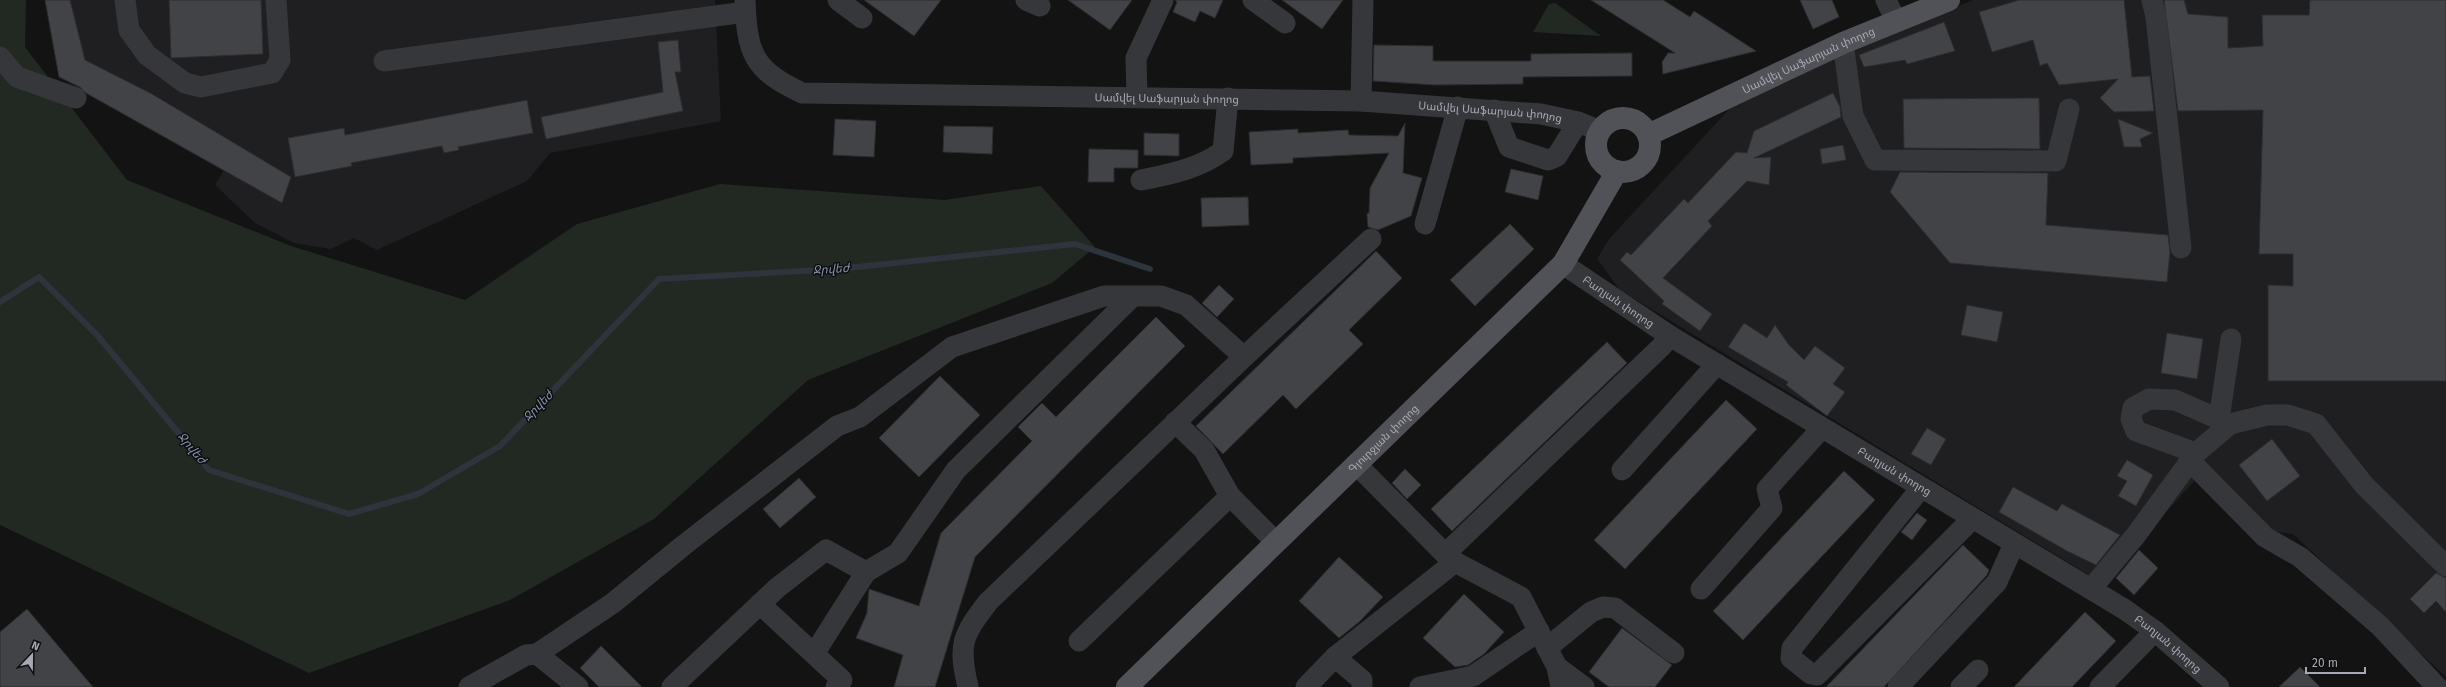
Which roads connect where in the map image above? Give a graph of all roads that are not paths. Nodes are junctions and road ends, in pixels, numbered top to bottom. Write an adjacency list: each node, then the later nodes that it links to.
1 (125, 0): 2 (street)
2 (276, 0)
3 (838, 0): 11 (street)
4 (1163, 0): 17 (street)
5 (1253, 0): 13 (street)
6 (1363, 0): 20 (street)
7 (1886, 0): 12 (street)
8 (1949, 0): 12 (main road, Սամվել Սաֆարյան փողոց)
9 (2152, 0): 31 (street)
10 (745, 6): 16 (street); 17 (street, Սամվել Սաֆարյան փողոց)
11 (862, 18)
12 (1896, 22): 14 (main road, Սամվել Սաֆարյան փողոց)
13 (1285, 23)
14 (1843, 43): 22 (street); 26 (main road, Սամվել Սաֆարյան փողոց)
15 (0, 57): 18 (street)
16 (384, 61)
17 (1137, 97): 19 (street, Սամվել Սաֆարյան փողոց)
18 (76, 98)
19 (1228, 98): 20 (street, Սամվել Սաֆարյան փողոց); 28 (street)
20 (1361, 101): 21 (street, Սամվել Սաֆարյան փողոց)
21 (1458, 107): 23 (street, Սամվել Սաֆարյան փողոց); 29 (street)
22 (2069, 109)
23 (1494, 110): 24 (street, Սամվել Սաֆարյան փողոց); 24 (street)
24 (1578, 122): 25 (street, Սամվել Սաֆարյան փողոց)
25 (1600, 131): 26 (main road); 27 (main road)
26 (1648, 135): 27 (main road)
27 (1617, 171): 32 (main road, Գյուրջյան փողոց)
28 (1141, 180)
29 (1425, 224)
30 (1372, 239): 36 (street)
31 (2181, 248)
32 (1563, 264): 34 (street, Բաղյան փողոց); 42 (main road, Գյուրջյան փողոց)
33 (1133, 296): 36 (street); 51 (street); 59 (street)
34 (1670, 336): 37 (street, Բաղյան փողոց); 49 (street)
35 (2231, 339): 39 (street)
36 (1244, 357): 38 (street)
37 (1717, 364): 40 (street, Բաղյան փողոց); 43 (street)
38 (1175, 422): 45 (street); 68 (street)
39 (2225, 422): 41 (street); 41 (street); 50 (street)
40 (1822, 428): 44 (street, Բաղյան փողոց); 52 (street)
41 (2193, 456): 53 (street); 78 (street)
42 (1356, 464): 47 (main road, Գյուրջյան փողոց); 49 (street)
43 (1622, 470)
44 (1921, 488): 46 (street, Բաղյան փողոց); 46 (street)
45 (1230, 496): 47 (street); 57 (street)
46 (1972, 519): 48 (street, Բաղյան փողոց)
47 (1276, 542): 69 (main road, Գյուրջյան փողոց)
48 (2014, 544): 53 (street, Բաղյան փողոց); 74 (street)
49 (1450, 558): 56 (street); 61 (street)
50 (2446, 566)
51 (866, 572): 54 (street); 60 (street)
52 (1701, 589)
53 (2091, 589): 55 (street, Բաղյան փողոց)
54 (760, 604): 60 (street); 66 (street)
55 (2155, 631): 76 (street); 77 (street, Բաղյան փողոց)
56 (1543, 639): 58 (street); 63 (street); 72 (street)
57 (1079, 641)
58 (1674, 653)
59 (537, 654): 64 (street); 65 (street)
60 (814, 654): 67 (street)
61 (1335, 657): 70 (street); 71 (street)
62 (1978, 670): 75 (street)
63 (1559, 677): 73 (street)
64 (469, 687)
65 (578, 687)
66 (672, 687)
67 (836, 687)
68 (968, 687)
69 (1126, 687)
70 (1306, 687)
71 (1362, 687)
72 (1420, 687)
73 (1584, 687)
74 (1898, 687)
75 (1961, 687)
76 (2100, 687)
77 (2219, 687)
78 (2437, 687)

